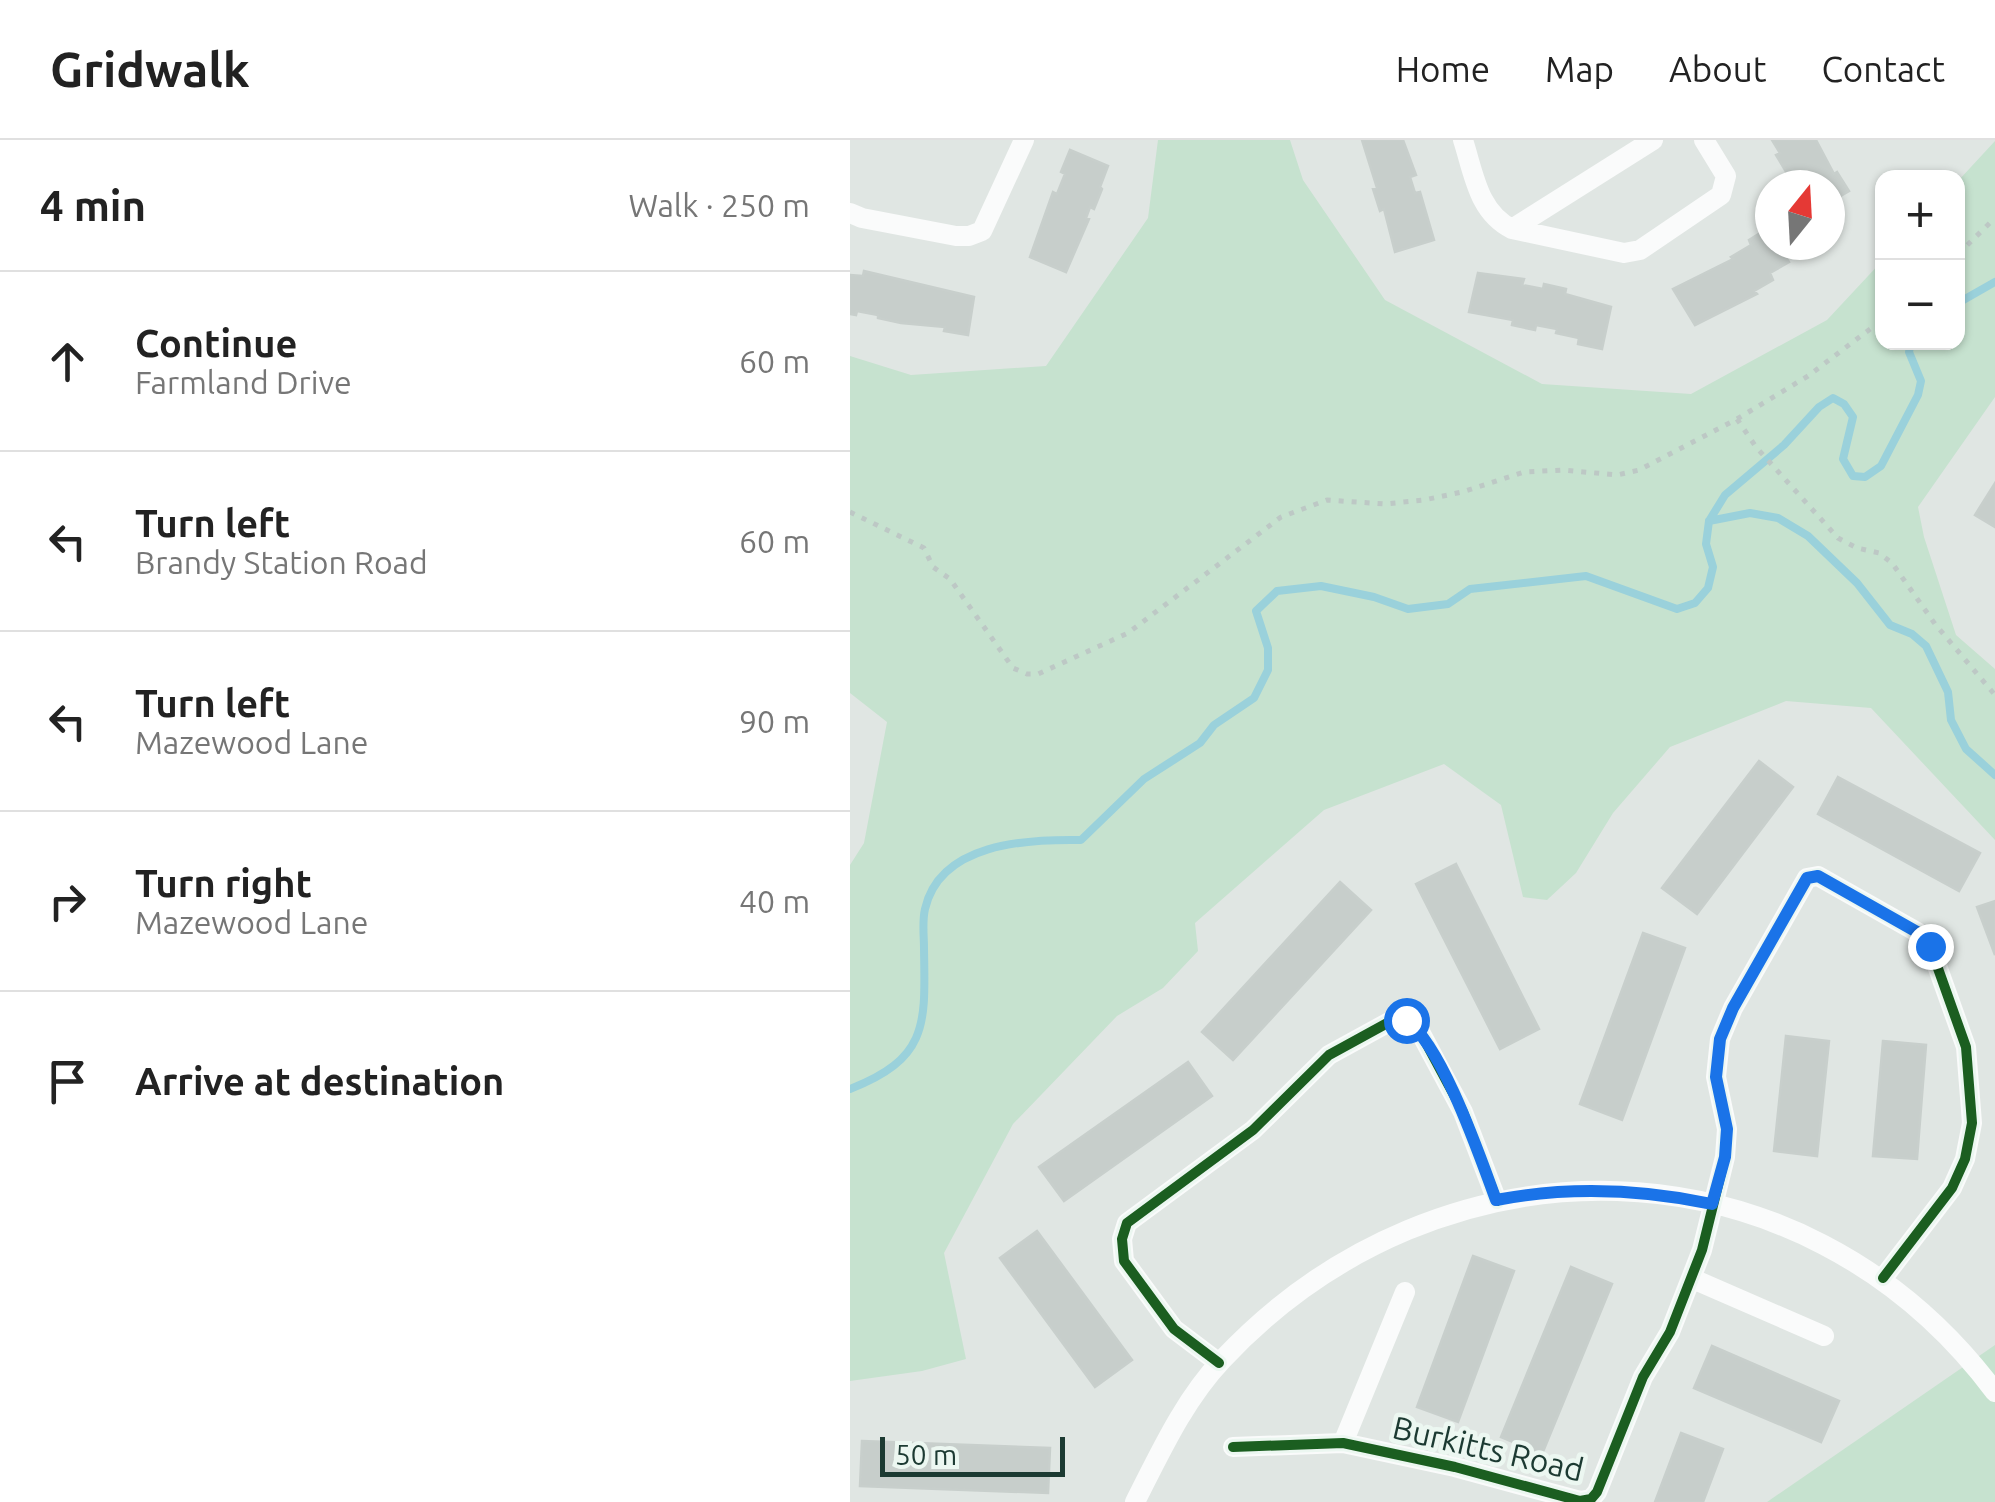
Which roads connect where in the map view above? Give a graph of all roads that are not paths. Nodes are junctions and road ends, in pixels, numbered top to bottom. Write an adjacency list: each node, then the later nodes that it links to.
1 (1024, 140): 5 (street)
2 (1463, 140): 6 (street)
3 (1653, 140): 6 (street)
4 (1704, 140): 6 (street)
5 (850, 212)
6 (1512, 229)
7 (1496, 1200): 8 (street); 13 (street); 13 (street)
8 (1712, 1204): 9 (street); 9 (street, Burkitts Road); 10 (street, Burkitts Road)
9 (1883, 1278): 14 (street)
10 (1693, 1279): 12 (street); 15 (street, Burkitts Road)
11 (1405, 1292): 15 (street, Burkitts Road)
12 (1824, 1336)
13 (1219, 1362): 17 (street)
14 (1995, 1392)
15 (1343, 1443): 16 (street, Burkitts Road)
16 (1233, 1447)
17 (1136, 1502)

